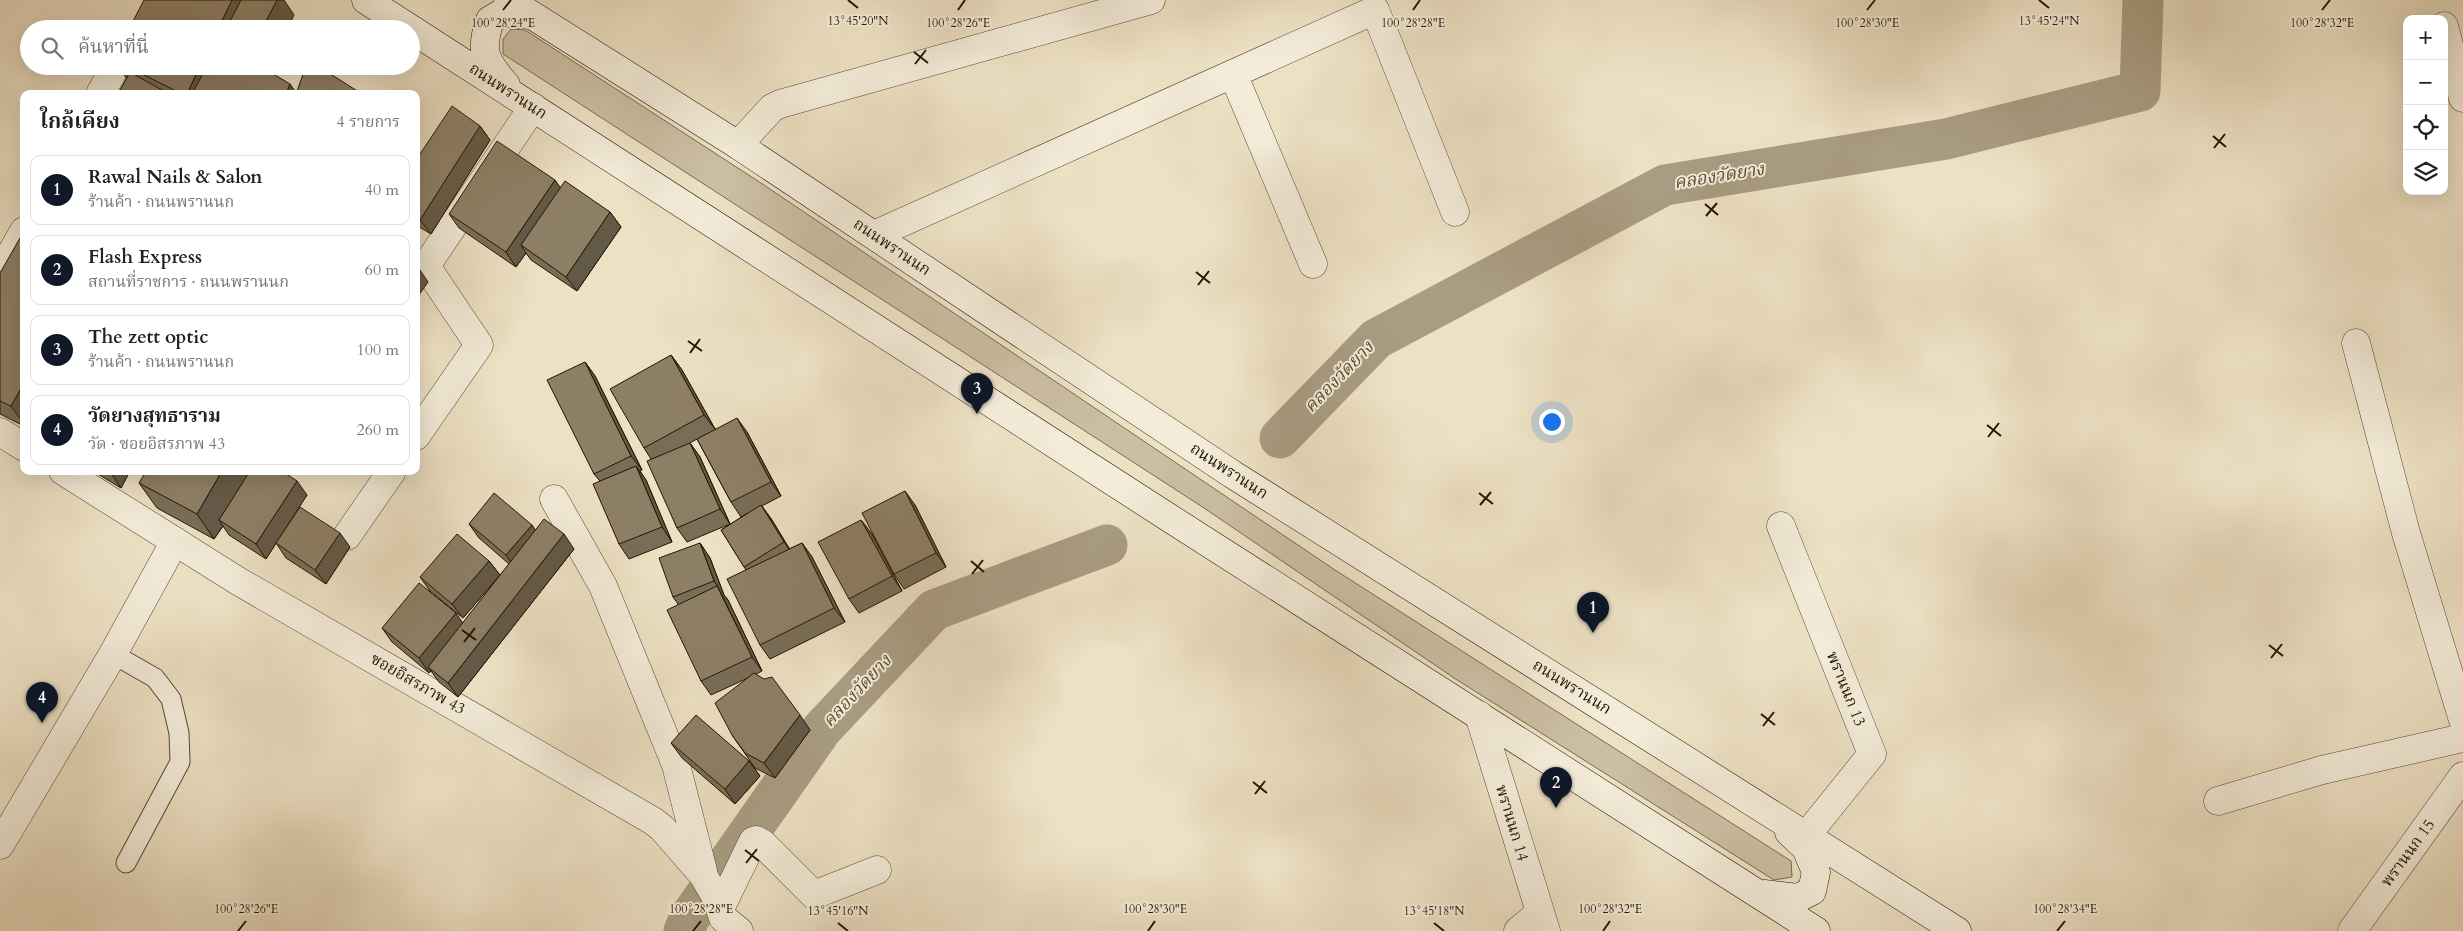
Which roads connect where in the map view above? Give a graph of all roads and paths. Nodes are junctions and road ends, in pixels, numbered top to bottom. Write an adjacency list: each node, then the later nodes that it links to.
1 (366, 0): 7 (street, ถนนพรานนก)
2 (508, 0): 4 (street, ถนนพรานนก)
3 (1151, 0): 15 (street)
4 (531, 8): 14 (street); 15 (street, ถนนพรานนก)
5 (2463, 12): 6 (street)
6 (2448, 17)
7 (397, 20)
8 (420, 35): 14 (street, ถนนพรานนก)
9 (2448, 41): 13 (street)
10 (1233, 74): 16 (street); 17 (street); 19 (street)
11 (111, 75): 12 (street)
12 (102, 90)
13 (2463, 98)
14 (525, 102): 22 (street); 32 (street, ถนนพรานนก)
15 (738, 145): 17 (street, ถนนพรานนก)
16 (1454, 212)
17 (874, 235): 37 (street, ถนนพรานนก)
18 (20, 238): 20 (street)
19 (1313, 264)
20 (0, 273)
21 (2356, 343): 33 (street)
22 (420, 430)
23 (0, 432): 24 (street)
24 (20, 444)
25 (69, 475): 30 (street, ซอยอิสรภาพ 43)
26 (389, 475): 29 (street)
27 (554, 499): 42 (street)
28 (1781, 526): 38 (street, พรานนก 13)
29 (347, 536)
30 (175, 541): 31 (street); 42 (street, ซอยอิสรภาพ 43)
31 (113, 654): 39 (street); 40 (lane)
32 (1479, 715): 43 (street, ถนนพรานนก); 45 (street, พรานนก 14)
33 (2463, 720)
34 (2463, 738): 36 (street)
35 (2463, 776): 50 (street, พรานนก 15)
36 (2218, 801)
37 (1769, 811): 38 (street, ถนนพรานนก); 43 (street)
38 (1806, 836): 49 (street, ถนนพรานนก)
39 (0, 845)
40 (126, 863)
41 (877, 870): 44 (street)
42 (703, 875): 44 (street, ซอยอิสรภาพ 43)
43 (1757, 893): 48 (street, ถนนพรานนก)
44 (718, 904): 46 (street, ซอยอิสรภาพ 43)
45 (1543, 922): 47 (street)
46 (739, 931)
47 (1518, 931)
48 (1816, 931)
49 (1957, 931)
50 (2352, 931)

